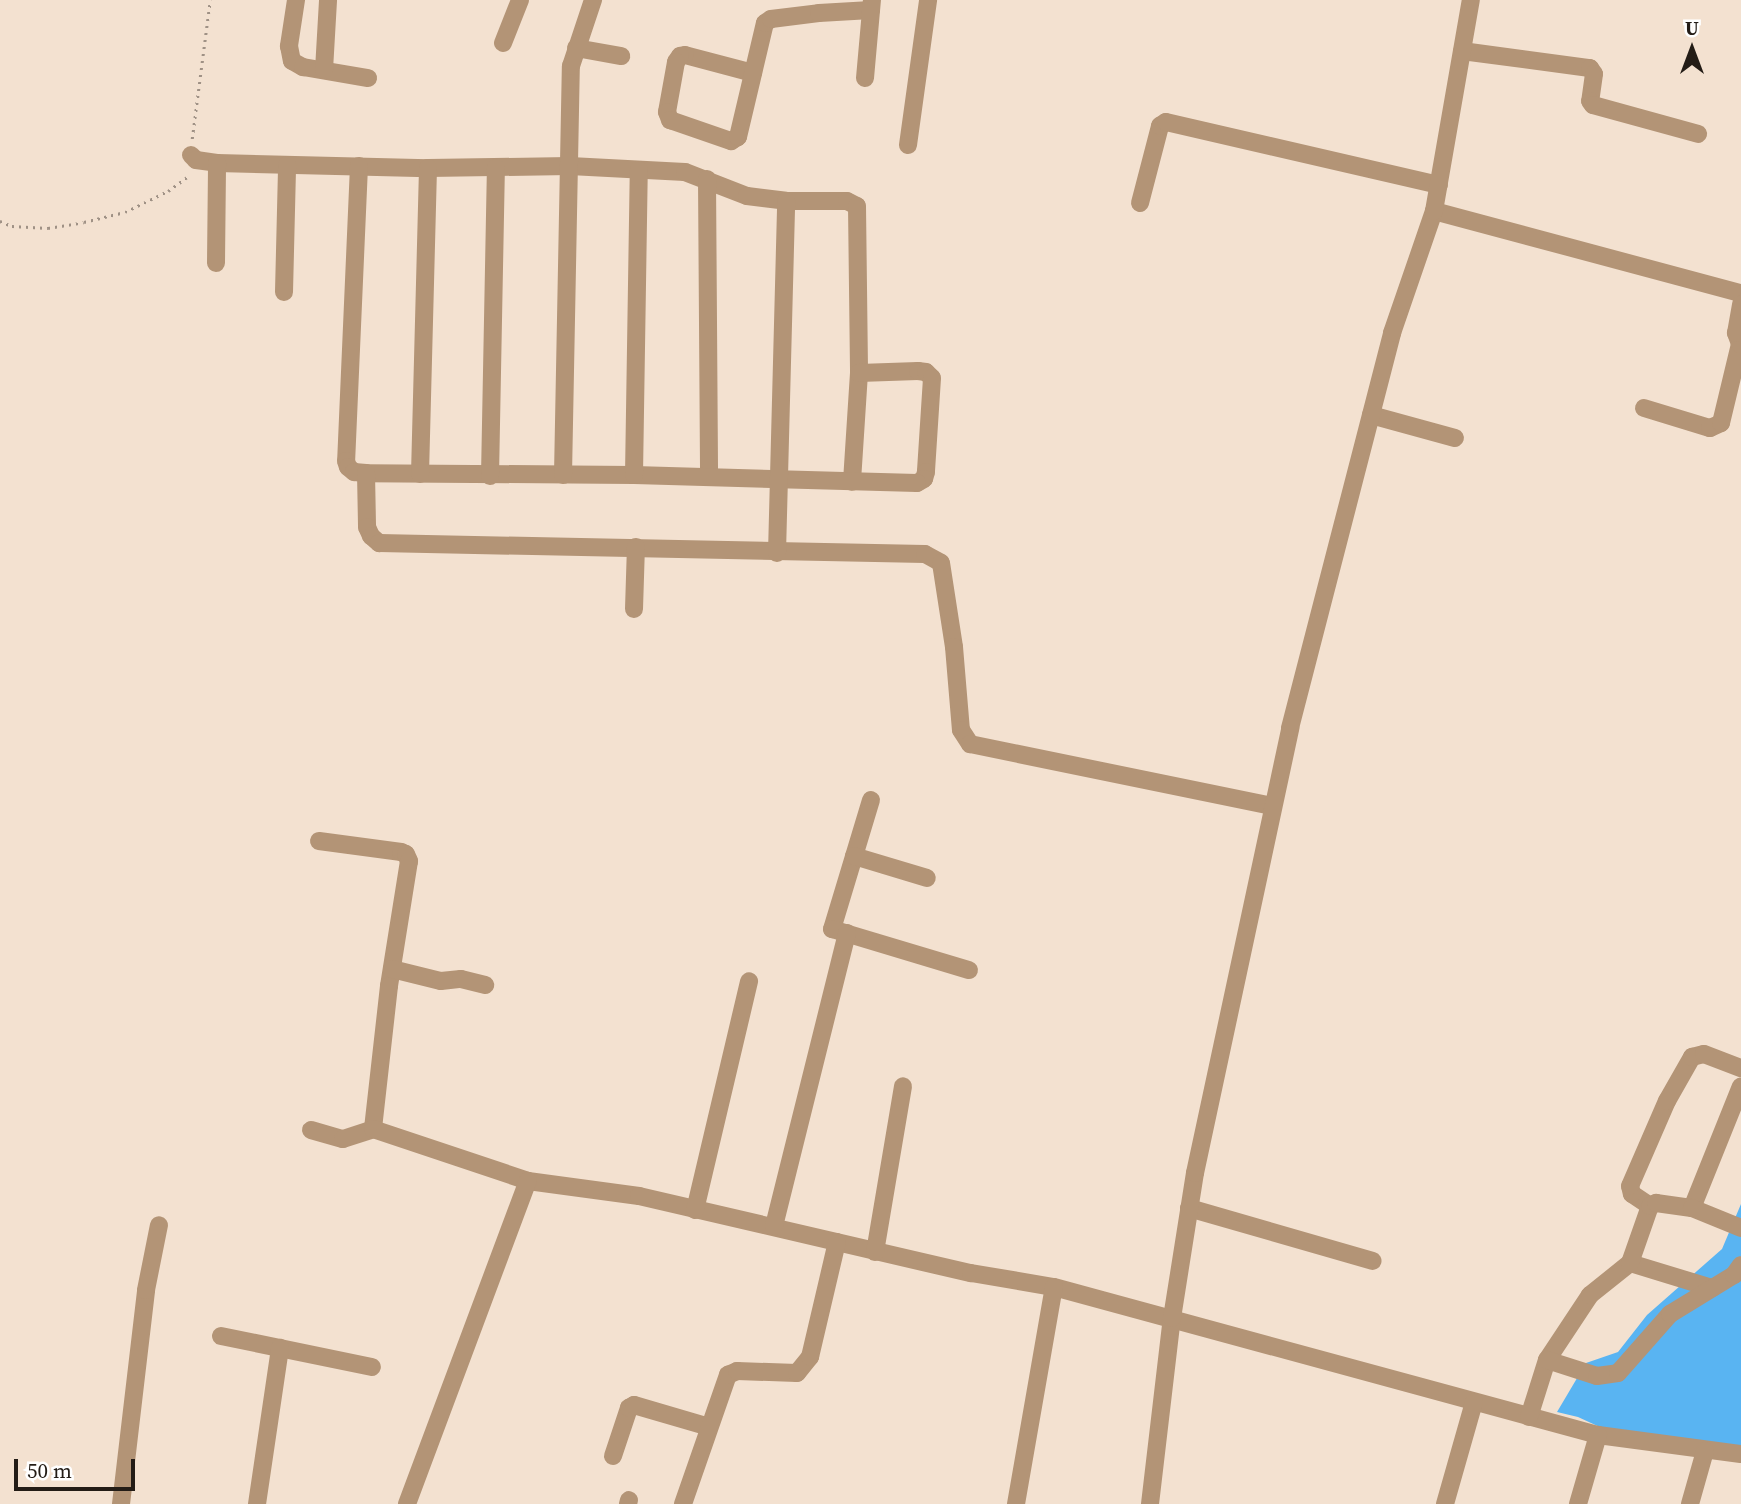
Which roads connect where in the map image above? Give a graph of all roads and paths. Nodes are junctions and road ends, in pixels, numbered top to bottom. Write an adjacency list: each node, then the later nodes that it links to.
1 (210, 0): 19 (path)
2 (296, 0): 13 (street)
3 (328, 0): 13 (street)
4 (520, 0): 9 (street)
5 (593, 0): 10 (street)
6 (928, 0): 18 (street)
7 (1471, 0): 11 (street)
8 (872, 5): 14 (street); 16 (street)
9 (503, 43)
10 (576, 48): 12 (street); 22 (street)
11 (1462, 51): 17 (street); 27 (street)
12 (621, 56)
13 (324, 70): 15 (street)
14 (753, 73): 14 (street)
15 (368, 78)
16 (865, 78)
17 (1698, 134)
18 (908, 145)
19 (204, 160): 20 (street); 31 (path); 32 (street)
20 (287, 165): 21 (street); 33 (street)
21 (359, 166): 23 (street); 40 (street)
22 (570, 166): 24 (street); 25 (street); 42 (street)
23 (428, 168): 24 (street); 41 (street)
24 (496, 168): 44 (street)
25 (639, 170): 26 (street); 43 (street)
26 (707, 179): 28 (street); 45 (street)
27 (1440, 185): 29 (street); 30 (street)
28 (786, 201): 36 (street); 46 (street)
29 (1140, 203)
30 (1434, 211): 34 (street); 38 (street)
31 (0, 221)
32 (216, 263)
33 (284, 292)
34 (1741, 293)
35 (1741, 304): 37 (street)
36 (859, 373): 47 (street); 47 (street)
37 (1644, 408)
38 (1371, 415): 39 (street); 52 (street)
39 (1455, 438)
40 (366, 473): 41 (street); 48 (street)
41 (420, 474): 44 (street)
42 (563, 475): 43 (street); 44 (street)
43 (634, 475): 45 (street)
44 (490, 476)
45 (709, 477): 46 (street)
46 (781, 480): 47 (street); 49 (street)
47 (852, 482)
48 (636, 547): 49 (street); 50 (street)
49 (778, 553): 52 (street)
50 (634, 609)
51 (871, 800): 54 (street)
52 (1273, 806): 68 (street)
53 (319, 841): 57 (street)
54 (854, 856): 55 (street); 56 (street)
55 (927, 878)
56 (847, 933): 58 (street); 72 (street)
57 (392, 969): 60 (street); 64 (street)
58 (969, 970)
59 (749, 981): 70 (street)
60 (485, 985)
61 (1741, 1068): 67 (street)
62 (904, 1086): 75 (street)
63 (1741, 1087): 69 (street)
64 (373, 1129): 65 (street); 66 (street)
65 (311, 1130)
66 (528, 1181): 70 (street); 95 (street)
67 (1650, 1206): 69 (street); 77 (street)
68 (1189, 1208): 76 (street); 81 (street)
69 (1692, 1208): 73 (street)
70 (695, 1209): 72 (street)
71 (159, 1225): 93 (street)
72 (774, 1226): 74 (street)
73 (1741, 1228)
74 (837, 1242): 75 (street); 88 (street)
75 (875, 1252): 79 (street)
76 (1373, 1261)
77 (1630, 1263): 80 (street); 84 (street)
78 (1741, 1265): 80 (street)
79 (1054, 1287): 81 (street); 97 (street)
80 (1712, 1288): 84 (street)
81 (1172, 1318): 86 (street); 98 (street)
82 (222, 1336): 83 (street)
83 (280, 1348): 85 (street); 94 (street)
84 (1547, 1360): 87 (street)
85 (372, 1367)
86 (1474, 1402): 87 (street); 99 (street)
87 (1529, 1417): 89 (street)
88 (709, 1427): 92 (street); 96 (street)
89 (1598, 1436): 90 (street); 100 (street)
90 (1705, 1451): 91 (street); 101 (street)
91 (1741, 1454)
92 (613, 1456)
93 (121, 1504)
94 (257, 1504)
95 (407, 1504)
96 (682, 1504)
97 (1016, 1504)
98 (1150, 1504)
99 (1445, 1504)
100 (1578, 1504)
101 (1690, 1504)

